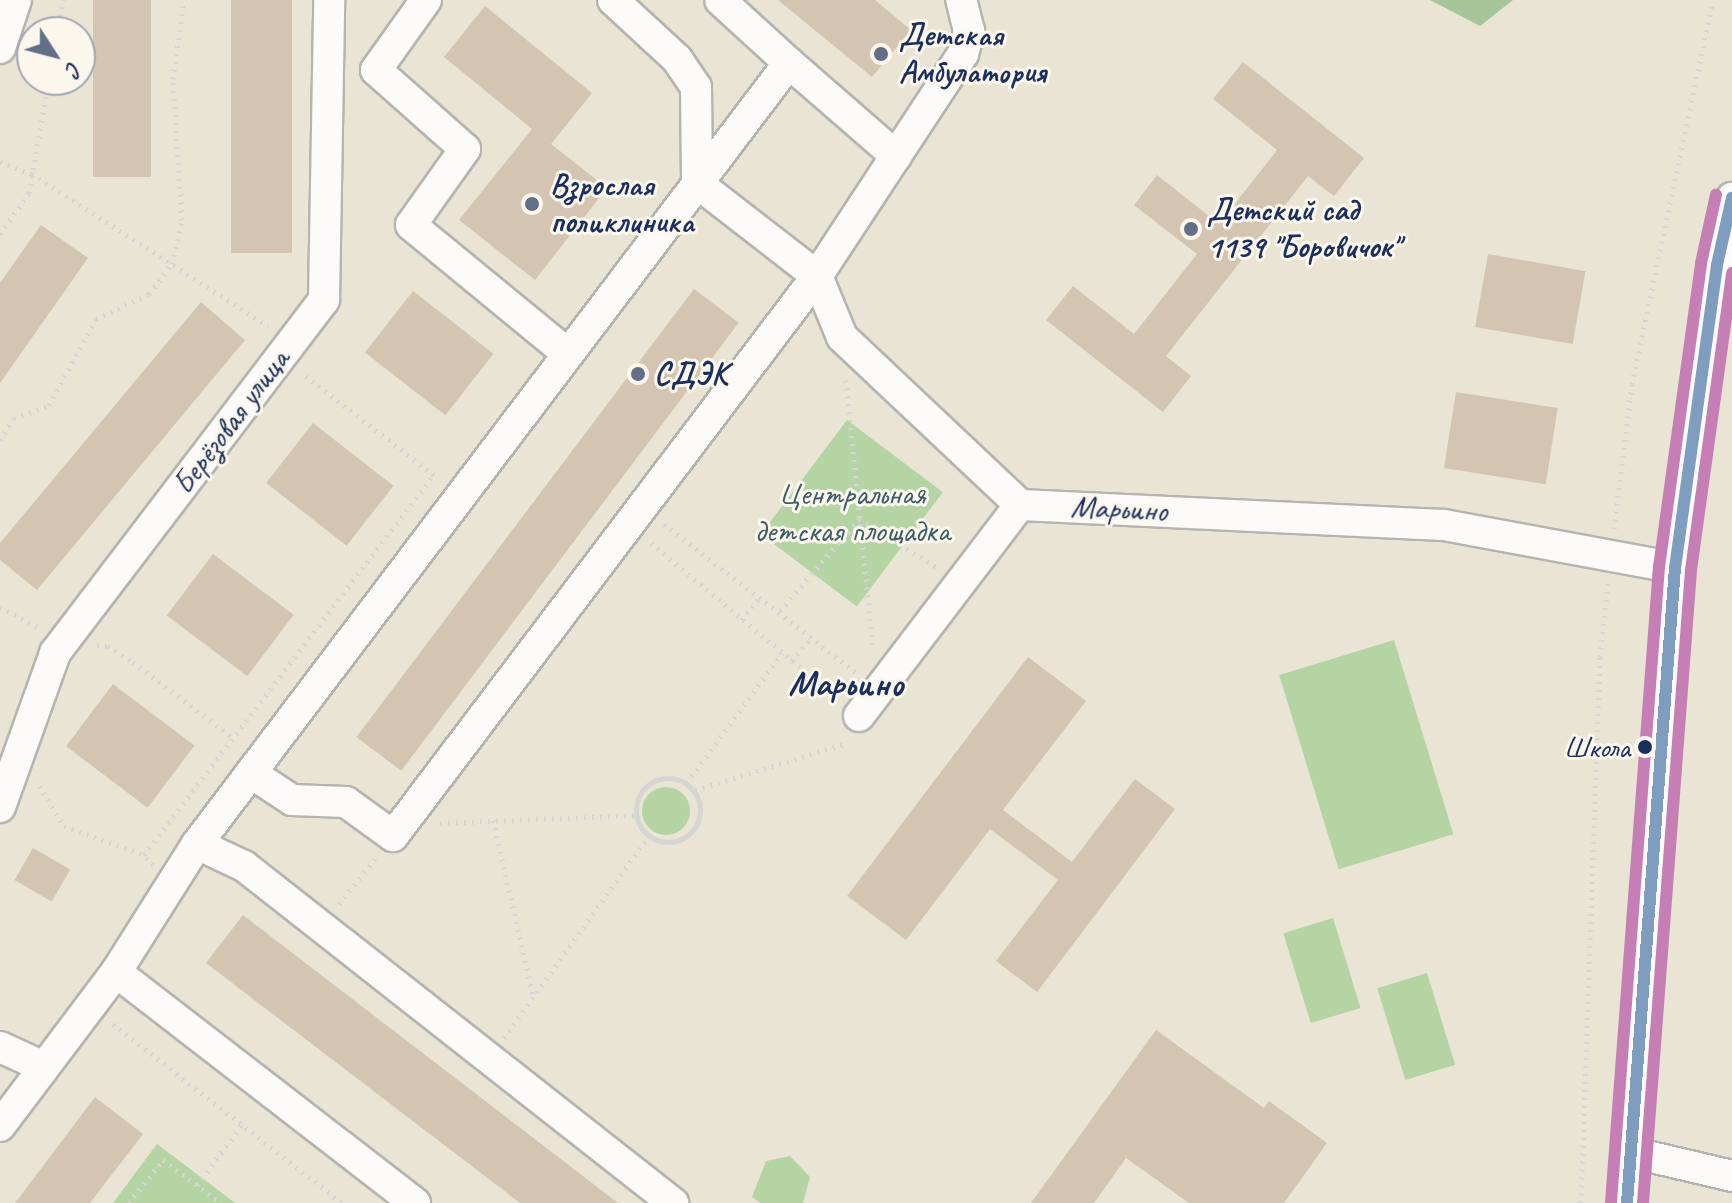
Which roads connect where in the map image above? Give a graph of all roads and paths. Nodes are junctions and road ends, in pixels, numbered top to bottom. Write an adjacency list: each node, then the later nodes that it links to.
1 (16, 0): 9 (street)
2 (184, 0): 18 (path)
3 (329, 0): 22 (street, Берёзовая улица)
4 (426, 0): 23 (street)
5 (613, 0): 15 (street)
6 (720, 0): 10 (street)
7 (961, 0): 12 (street)
8 (1713, 0): 28 (path)
9 (0, 48)
10 (789, 63): 12 (street); 15 (street)
11 (46, 96): 14 (path)
12 (896, 156): 20 (street)
13 (0, 162): 14 (path)
14 (32, 174): 17 (path); 18 (path)
15 (697, 183): 20 (street); 23 (street)
16 (1732, 198): 19 (street)
17 (0, 234)
18 (172, 264): 22 (path); 24 (path)
19 (1724, 268): 29 (street)
20 (817, 276): 21 (street); 26 (street)
21 (842, 337): 25 (street); 27 (path)
22 (292, 342): 36 (street, Берёзовая улица); 42 (path)
23 (568, 354): 43 (street)
24 (0, 440)
25 (1020, 505): 28 (street, Марьино); 30 (street)
26 (634, 517): 31 (path); 34 (path); 50 (street)
27 (859, 519): 30 (path); 33 (path); 40 (path)
28 (1611, 555): 29 (street, Марьино); 72 (path)
29 (1675, 568): 64 (street)
30 (960, 581): 40 (street)
31 (761, 596): 33 (path); 34 (path)
32 (0, 607): 36 (path)
33 (780, 611): 35 (path)
34 (742, 620): 38 (path)
35 (812, 637): 39 (path); 40 (path)
36 (64, 642): 47 (street, Берёзовая улица)
37 (108, 646): 42 (path)
38 (782, 653): 39 (path); 44 (path)
39 (792, 661): 41 (path)
40 (878, 689): 41 (street)
41 (857, 729): 45 (path)
42 (233, 738): 53 (path)
43 (251, 773): 50 (street); 52 (street)
44 (687, 783): 45 (path); 48 (path)
45 (695, 790): 51 (path)
46 (47, 799): 53 (path)
47 (0, 807)
48 (635, 815): 49 (path); 51 (path)
49 (493, 820): 50 (path); 57 (path)
50 (397, 830): 55 (path)
51 (648, 837): 57 (path)
52 (197, 844): 54 (street); 55 (street)
53 (144, 855): 54 (path)
54 (172, 884): 56 (street)
55 (322, 927): 60 (street)
56 (116, 972): 58 (street); 70 (street)
57 (534, 996): 60 (path)
58 (90, 1006): 61 (street); 62 (path)
59 (0, 1047): 61 (street)
60 (489, 1058): 71 (street)
61 (44, 1067): 63 (street)
62 (242, 1125): 66 (path); 69 (path)
63 (0, 1126)
64 (1630, 1152): 65 (street); 73 (street)
65 (1732, 1176)
66 (197, 1185): 67 (path); 68 (path)
67 (129, 1203)
68 (221, 1203)
69 (342, 1203)
70 (415, 1203)
71 (673, 1203)
72 (1581, 1203)
73 (1627, 1203)

